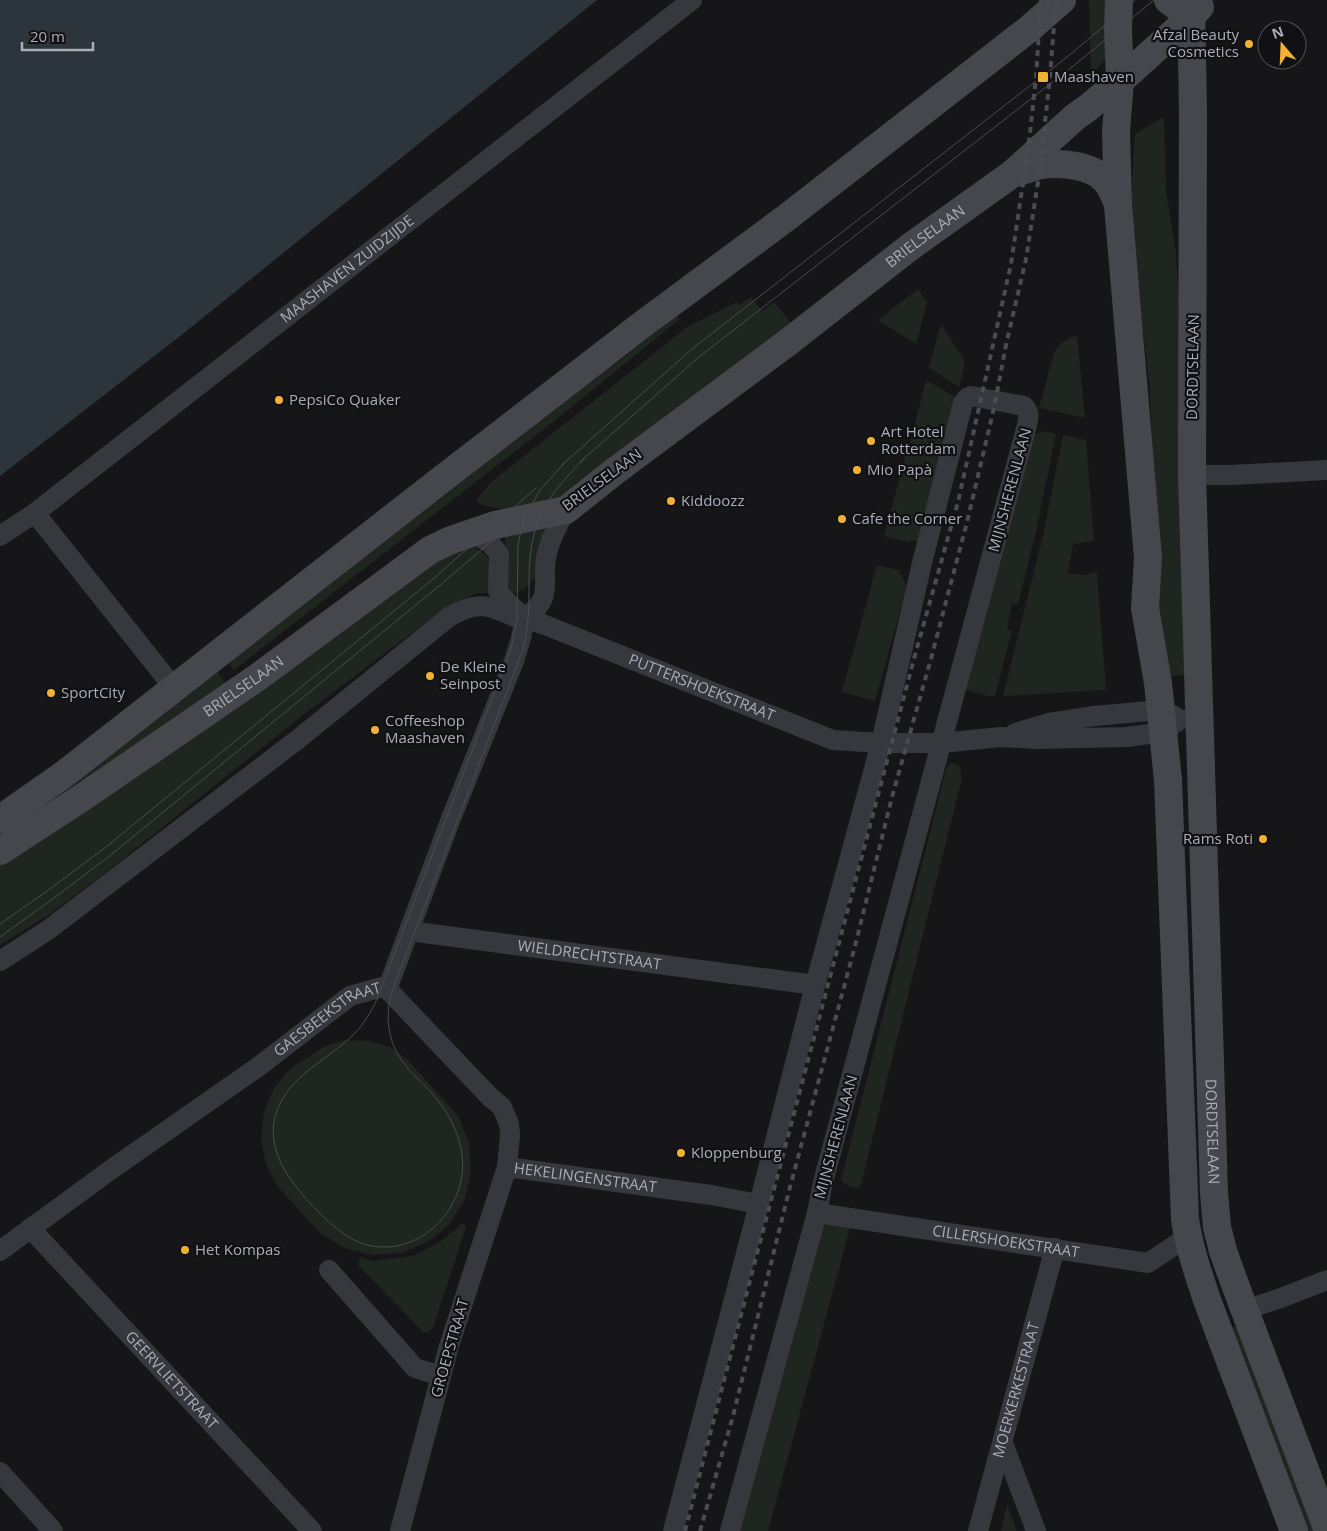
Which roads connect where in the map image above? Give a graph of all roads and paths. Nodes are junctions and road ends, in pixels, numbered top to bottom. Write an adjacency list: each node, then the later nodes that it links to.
1 (692, 0): 12 (street, MAASHAVEN ZUIDZIJDE)
2 (1062, 0): 16 (main road)
3 (1119, 0): 6 (main road, DORDTSELAAN)
4 (1168, 0): 5 (main road)
5 (1196, 6): 6 (main road); 10 (main road, DORDTSELAAN)
6 (1120, 81): 7 (main road, BRIELSELAAN); 8 (main road, DORDTSELAAN)
7 (1012, 174): 8 (main road); 11 (main road, BRIELSELAAN)
8 (1118, 205): 17 (main road, DORDTSELAAN)
9 (1327, 470): 10 (street)
10 (1192, 475): 17 (main road, DORDTSELAAN)
11 (566, 510): 13 (main road, BRIELSELAAN); 15 (street)
12 (35, 513): 14 (street, MAASHAVEN ZUIDZIJDE); 16 (street)
13 (472, 532): 15 (street); 21 (main road, BRIELSELAAN)
14 (0, 536)
15 (525, 618): 18 (street, PUTTERSHOEKSTRAAT); 22 (street, GAESBEEKSTRAAT); 23 (street)
16 (174, 688): 20 (main road)
17 (1176, 720): 19 (street); 30 (main road, DORDTSELAAN); 35 (main road, DORDTSELAAN)
18 (880, 743): 19 (street); 19 (street, MIJNSHERENLAAN); 24 (street, MIJNSHERENLAAN)
19 (941, 743): 28 (street, MIJNSHERENLAAN)
20 (0, 819)
21 (0, 851)
22 (409, 931): 24 (street, WIELDRECHTSTRAAT); 25 (street, GAESBEEKSTRAAT)
23 (0, 961)
24 (815, 985): 27 (street, MIJNSHERENLAAN)
25 (388, 987): 26 (street, HEKELINGENSTRAAT); 29 (street, GAESBEEKSTRAAT)
26 (507, 1167): 27 (street, HEKELINGENSTRAAT); 36 (street, GROEPSTRAAT)
27 (759, 1204): 43 (street, MIJNSHERENLAAN)
28 (817, 1213): 31 (street, CILLERSHOEKSTRAAT); 44 (street, MIJNSHERENLAAN)
29 (30, 1228): 32 (street, GAESBEEKSTRAAT); 41 (street, GEERVLIETSTRAAT)
30 (1187, 1236): 31 (street, CILLERSHOEKSTRAAT); 47 (main road, DORDTSELAAN)
31 (1055, 1248): 37 (street, MOERKERKESTRAAT)
32 (0, 1251)
33 (329, 1270): 36 (street)
34 (1327, 1280): 35 (street)
35 (1244, 1310): 39 (main road, DORDTSELAAN)
36 (441, 1376): 42 (street, GROEPSTRAAT)
37 (1003, 1443): 45 (street, MOERKERKESTRAAT); 46 (street)
38 (0, 1472): 40 (street)
39 (1327, 1528)
40 (54, 1531)
41 (312, 1531)
42 (400, 1531)
43 (673, 1531)
44 (730, 1531)
45 (978, 1531)
46 (1036, 1531)
47 (1294, 1531)

